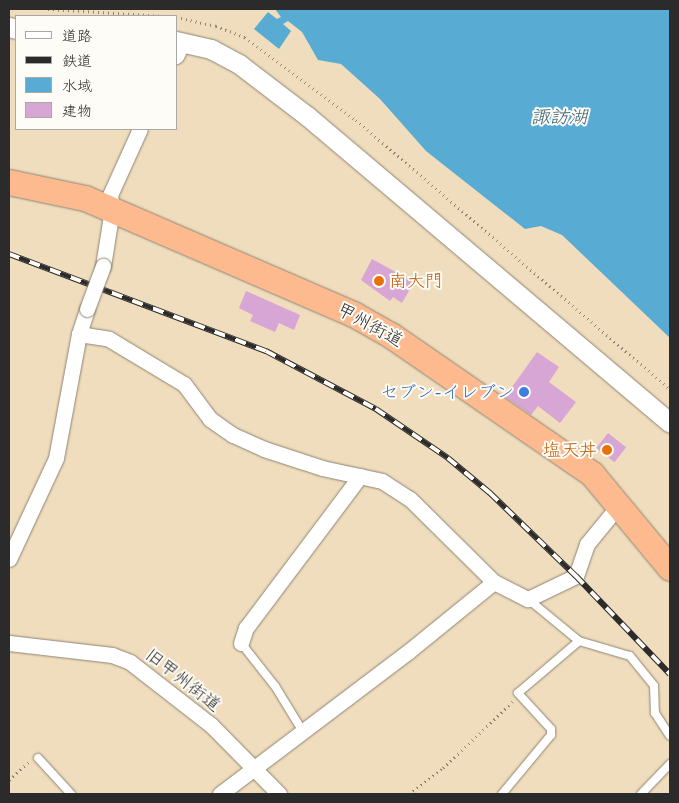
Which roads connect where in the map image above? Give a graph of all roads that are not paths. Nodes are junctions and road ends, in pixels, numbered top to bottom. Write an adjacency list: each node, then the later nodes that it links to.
1 (179, 47): 6 (street)
2 (140, 130): 4 (street)
3 (9, 182): 4 (highway, 甲州街道)
4 (112, 209): 5 (street, bridge); 8 (highway, 甲州街道)
5 (79, 334): 7 (street); 9 (street)
6 (670, 423)
7 (360, 476): 11 (street); 15 (street)
8 (619, 505): 10 (highway, 甲州街道); 12 (street)
9 (9, 559)
10 (670, 568)
11 (494, 582): 12 (street); 16 (street)
12 (528, 599): 13 (lane)
13 (579, 641): 17 (lane); 24 (lane)
14 (9, 643): 20 (street, 旧甲州街道)
15 (241, 643): 16 (lane)
16 (302, 730): 20 (street)
17 (670, 736)
18 (38, 758): 21 (lane)
19 (670, 764): 25 (lane)
20 (254, 769): 22 (street); 23 (street, 旧甲州街道)
21 (71, 794)
22 (220, 794)
23 (279, 794)
24 (502, 794)
25 (642, 794)

